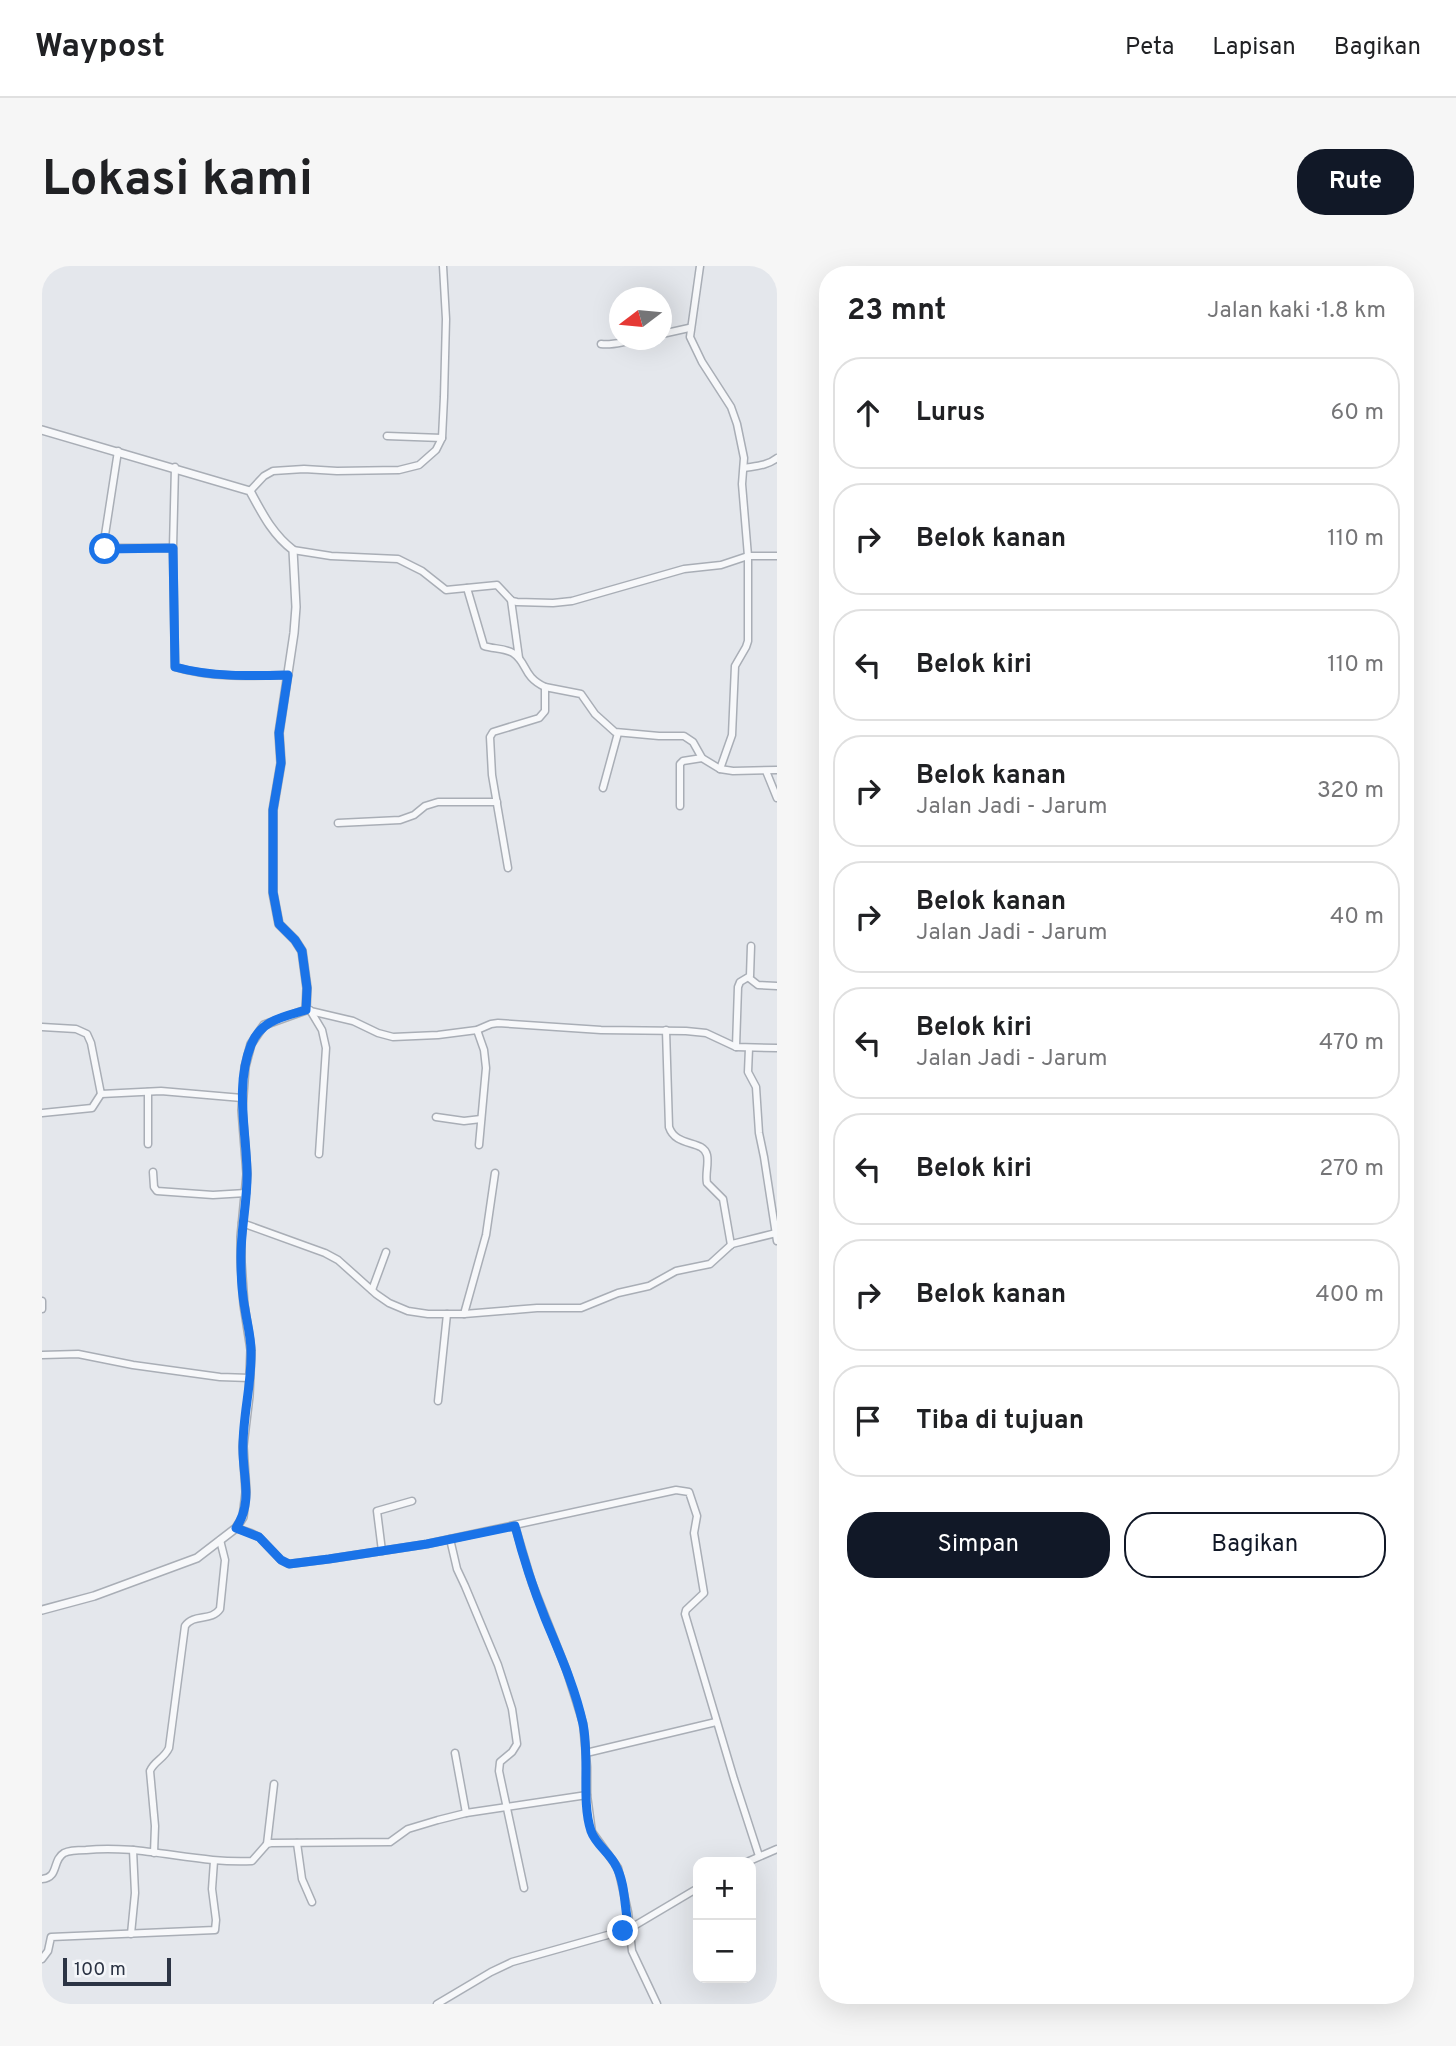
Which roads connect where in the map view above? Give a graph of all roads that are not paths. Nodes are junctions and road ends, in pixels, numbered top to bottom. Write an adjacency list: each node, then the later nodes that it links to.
1 (443, 266): 9 (street)
2 (700, 266): 3 (street)
3 (689, 328): 4 (street); 13 (street)
4 (672, 332)
5 (601, 344): 6 (street)
6 (609, 345)
7 (42, 429): 10 (street)
8 (387, 436): 9 (street)
9 (442, 438): 14 (street)
10 (118, 451): 12 (street); 15 (street)
11 (777, 458): 13 (street)
12 (175, 467): 14 (street); 15 (street)
13 (744, 468): 17 (street)
14 (250, 491): 16 (street)
15 (173, 548): 22 (street)
16 (293, 550): 19 (street); 22 (street)
17 (748, 556): 18 (street); 20 (street); 26 (street)
18 (777, 556)
19 (467, 588): 20 (street); 21 (street)
20 (510, 600): 21 (street)
21 (519, 658): 23 (street)
22 (288, 675): 38 (street)
23 (545, 687): 24 (street); 31 (street)
24 (618, 733): 25 (street); 29 (street)
25 (702, 758): 26 (street); 32 (street)
26 (720, 768): 28 (street)
27 (777, 770): 28 (street)
28 (766, 771): 30 (street)
29 (603, 788)
30 (777, 798)
31 (497, 802): 33 (street); 34 (street)
32 (680, 806)
33 (338, 823)
34 (508, 868)
35 (751, 946): 36 (street)
36 (749, 978): 37 (street); 42 (street)
37 (777, 986)
38 (308, 1010): 40 (street); 47 (street); 53 (street)
39 (42, 1027): 46 (street)
40 (477, 1030): 41 (street); 50 (street)
41 (666, 1030): 42 (street); 59 (street)
42 (736, 1047): 43 (street)
43 (749, 1048): 44 (street); 58 (street)
44 (777, 1048)
45 (148, 1092): 46 (street); 47 (street); 51 (street)
46 (101, 1094): 48 (street)
47 (242, 1098): 56 (street)
48 (42, 1113)
49 (436, 1117): 50 (street)
50 (481, 1119): 52 (street)
51 (148, 1144)
52 (479, 1144)
53 (319, 1154)
54 (153, 1172): 56 (street)
55 (495, 1173): 65 (street)
56 (246, 1193): 57 (street)
57 (242, 1223): 61 (street); 67 (street)
58 (777, 1238): 59 (street)
59 (731, 1245): 65 (street)
60 (386, 1252): 61 (street)
61 (372, 1290): 64 (street)
62 (42, 1301): 63 (street)
63 (42, 1309)
64 (447, 1314): 65 (street); 68 (street)
65 (464, 1314)
66 (42, 1354): 67 (street)
67 (250, 1378): 71 (street)
68 (438, 1401)
69 (412, 1501): 74 (street)
70 (515, 1526): 73 (street); 76 (street); 78 (street)
71 (236, 1528): 72 (street); 74 (street)
72 (220, 1539): 75 (street); 87 (street)
73 (450, 1539): 74 (street); 81 (street)
74 (382, 1551)
75 (42, 1610)
76 (716, 1722): 78 (street); 88 (street)
77 (456, 1753): 82 (street)
78 (586, 1753): 80 (street)
79 (274, 1784): 84 (street)
80 (587, 1794): 81 (street); 95 (street)
81 (505, 1807): 82 (street); 92 (street)
82 (466, 1813): 83 (street)
83 (298, 1843): 84 (street); 94 (street)
84 (267, 1844): 90 (street)
85 (777, 1849): 88 (street)
86 (133, 1850): 87 (street); 91 (street); 96 (street)
87 (154, 1853): 90 (street)
88 (759, 1856): 89 (street)
89 (756, 1858)
90 (214, 1861): 96 (street)
91 (42, 1880)
92 (524, 1888)
93 (693, 1891): 95 (street)
94 (312, 1902)
95 (629, 1928): 98 (street); 99 (street)
96 (131, 1934): 97 (street)
97 (42, 1959)
98 (437, 2004)
99 (657, 2004)

